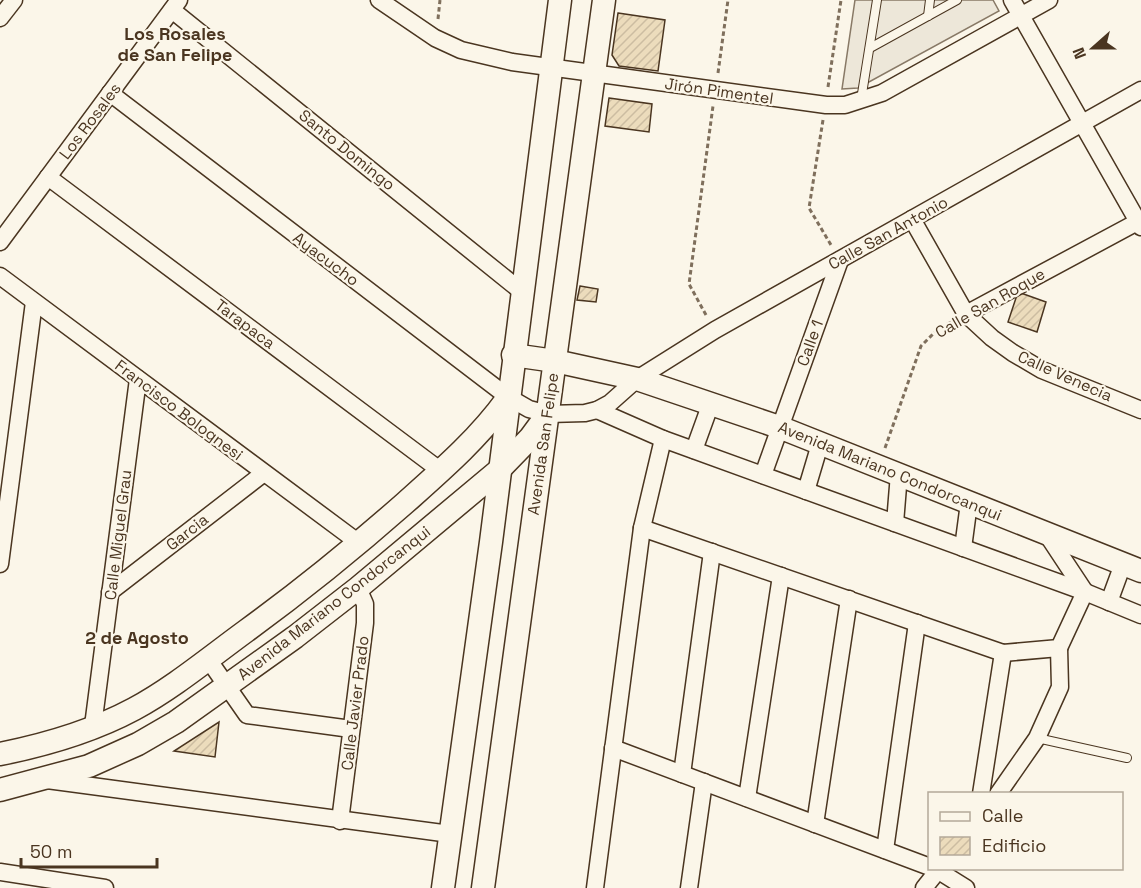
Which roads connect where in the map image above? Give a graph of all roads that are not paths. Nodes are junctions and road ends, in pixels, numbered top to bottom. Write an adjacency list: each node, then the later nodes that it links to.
1 (14, 0): 13 (street)
2 (379, 0): 15 (street, Jirón Pimentel)
3 (560, 0): 15 (main road)
4 (604, 0): 16 (main road, Avenida San Felipe)
5 (877, 0): 14 (lane)
6 (930, 0): 11 (lane)
7 (957, 0): 11 (lane)
8 (1012, 0): 12 (street)
9 (1049, 0): 12 (street, Jirón Pimentel)
10 (176, 5): 18 (street, Los Rosales); 27 (street, Santo Domingo)
11 (928, 16): 14 (lane)
12 (1021, 16): 19 (street, Jirón Pimentel); 20 (street)
13 (0, 18)
14 (870, 48): 19 (lane)
15 (550, 68): 16 (street, Jirón Pimentel); 27 (main road)
16 (594, 75): 19 (street, Jirón Pimentel); 31 (main road, Avenida San Felipe)
17 (1141, 90): 20 (street, Calle San Antonio)
18 (110, 93): 21 (street, Los Rosales); 34 (street, Ayacucho)
19 (861, 101)
20 (1082, 124): 22 (street, Calle San Antonio); 23 (street)
21 (48, 177): 24 (street, Los Rosales); 44 (street, Tarapaca)
22 (912, 219): 25 (street, Calle San Antonio); 29 (street, Calle Venecia)
23 (1140, 223): 29 (street, Calle San Roque)
24 (0, 242)
25 (840, 260): 33 (street, Calle San Antonio); 39 (street, Calle 1)
26 (0, 276): 28 (street, Francisco Bolognesi)
27 (522, 291): 30 (main road)
28 (34, 302): 32 (street, Francisco Bolognesi); 56 (street)
29 (966, 314): 37 (street, Calle Venecia)
30 (513, 355): 31 (main road, Avenida Mariano Condorcanqui); 34 (main road)
31 (555, 361): 33 (main road, Avenida Mariano Condorcanqui); 38 (main road, Avenida San Felipe)
32 (138, 379): 46 (street, Francisco Bolognesi); 60 (street, Calle Miguel Grau)
33 (637, 379): 35 (main road, Avenida Mariano Condorcanqui); 36 (street)
34 (508, 398): 38 (street, Ayacucho); 44 (main road, Avenida Mariano Condorcanqui); 45 (main road)
35 (711, 403): 39 (main road, Avenida Mariano Condorcanqui); 42 (street)
36 (597, 410): 38 (street); 40 (street)
37 (1141, 410)
38 (548, 414): 45 (main road, Avenida Mariano Condorcanqui); 93 (main road, Avenida San Felipe)
39 (779, 427): 41 (main road, Avenida Mariano Condorcanqui); 47 (street, Calle 1)
40 (663, 439): 42 (street); 51 (street)
41 (820, 444): 43 (main road, Avenida Mariano Condorcanqui); 48 (street)
42 (694, 450): 47 (street)
43 (889, 470): 49 (main road, Avenida Mariano Condorcanqui); 50 (street)
44 (441, 471): 53 (main road, Avenida Mariano Condorcanqui)
45 (498, 471): 59 (main road, Avenida Mariano Condorcanqui); 85 (main road)
46 (264, 473): 53 (street, Francisco Bolognesi); 60 (street, Garcia)
47 (764, 476): 48 (street)
48 (806, 491): 50 (street)
49 (969, 503): 52 (main road, Avenida Mariano Condorcanqui); 54 (street)
50 (895, 523): 54 (street)
51 (642, 528): 55 (street); 73 (street)
52 (1046, 533): 57 (main road, Avenida Mariano Condorcanqui); 61 (street)
53 (359, 543): 68 (main road, Avenida Mariano Condorcanqui)
54 (963, 548): 61 (street)
55 (712, 552): 58 (street); 76 (street)
56 (0, 564)
57 (1132, 568): 63 (street)
58 (782, 576): 62 (street); 82 (street)
59 (358, 588): 69 (main road, Avenida Mariano Condorcanqui); 71 (street, Calle Javier Prado)
60 (110, 592): 70 (street, Calle Miguel Grau)
61 (1085, 592): 63 (street); 66 (street)
62 (849, 599): 65 (street); 84 (street)
63 (1109, 602): 64 (street)
64 (1141, 615)
65 (917, 623): 67 (street); 86 (street)
66 (1059, 648): 67 (street); 72 (street)
67 (1003, 653): 80 (street)
68 (208, 659): 69 (street); 70 (main road, Avenida Mariano Condorcanqui)
69 (227, 686): 71 (street); 77 (main road, Avenida Mariano Condorcanqui)
70 (93, 726): 74 (main road, Avenida Mariano Condorcanqui)
71 (351, 729): 83 (street, Calle Javier Prado)
72 (1037, 738): 75 (lane); 81 (street)
73 (613, 748): 76 (street); 94 (street)
74 (0, 754)
75 (1127, 758)
76 (682, 774): 78 (street)
77 (40, 779): 79 (main road, Avenida Mariano Condorcanqui); 83 (street)
78 (704, 782): 82 (street); 95 (street)
79 (0, 790)
80 (981, 792)
81 (999, 792)
82 (747, 798): 84 (street)
83 (340, 820): 85 (street)
84 (815, 824): 86 (street)
85 (450, 834): 92 (main road)
86 (885, 850): 87 (street)
87 (928, 866)
88 (935, 870): 96 (street)
89 (938, 870): 97 (street)
90 (0, 872): 91 (street)
91 (105, 888)
92 (443, 888)
93 (483, 888)
94 (595, 888)
95 (689, 888)
96 (924, 888)
97 (966, 888)

